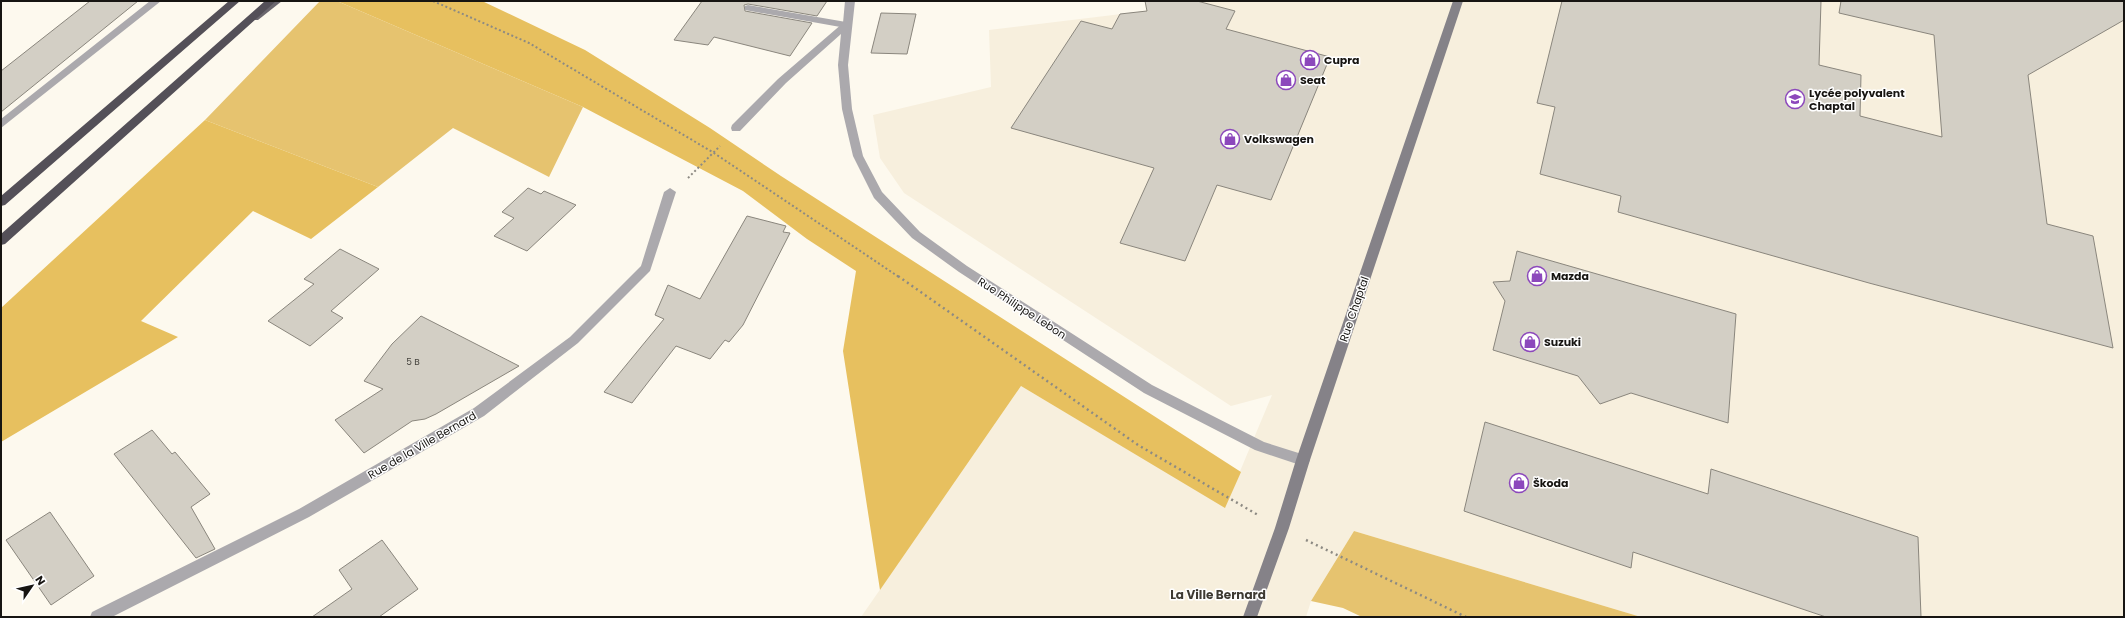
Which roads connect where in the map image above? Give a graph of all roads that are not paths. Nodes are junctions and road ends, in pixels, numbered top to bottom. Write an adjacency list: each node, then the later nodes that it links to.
1 (156, 1): 10 (street)
2 (235, 1): 13 (highway)
3 (270, 1): 9 (highway)
4 (277, 1): 9 (main road)
5 (850, 1): 8 (street, Rue Philippe Lebon)
6 (1458, 1): 15 (main road, Rue Chaptal)
7 (748, 8): 8 (street)
8 (846, 25): 11 (street); 15 (street, Rue Philippe Lebon)
9 (212, 53): 14 (highway)
10 (1, 124)
11 (736, 128)
12 (670, 192): 16 (street, Rue de la Ville Bernard)
13 (1, 202)
14 (1, 241)
15 (1303, 460): 17 (main road, Rue Chaptal)
16 (97, 617)
17 (1250, 617)

